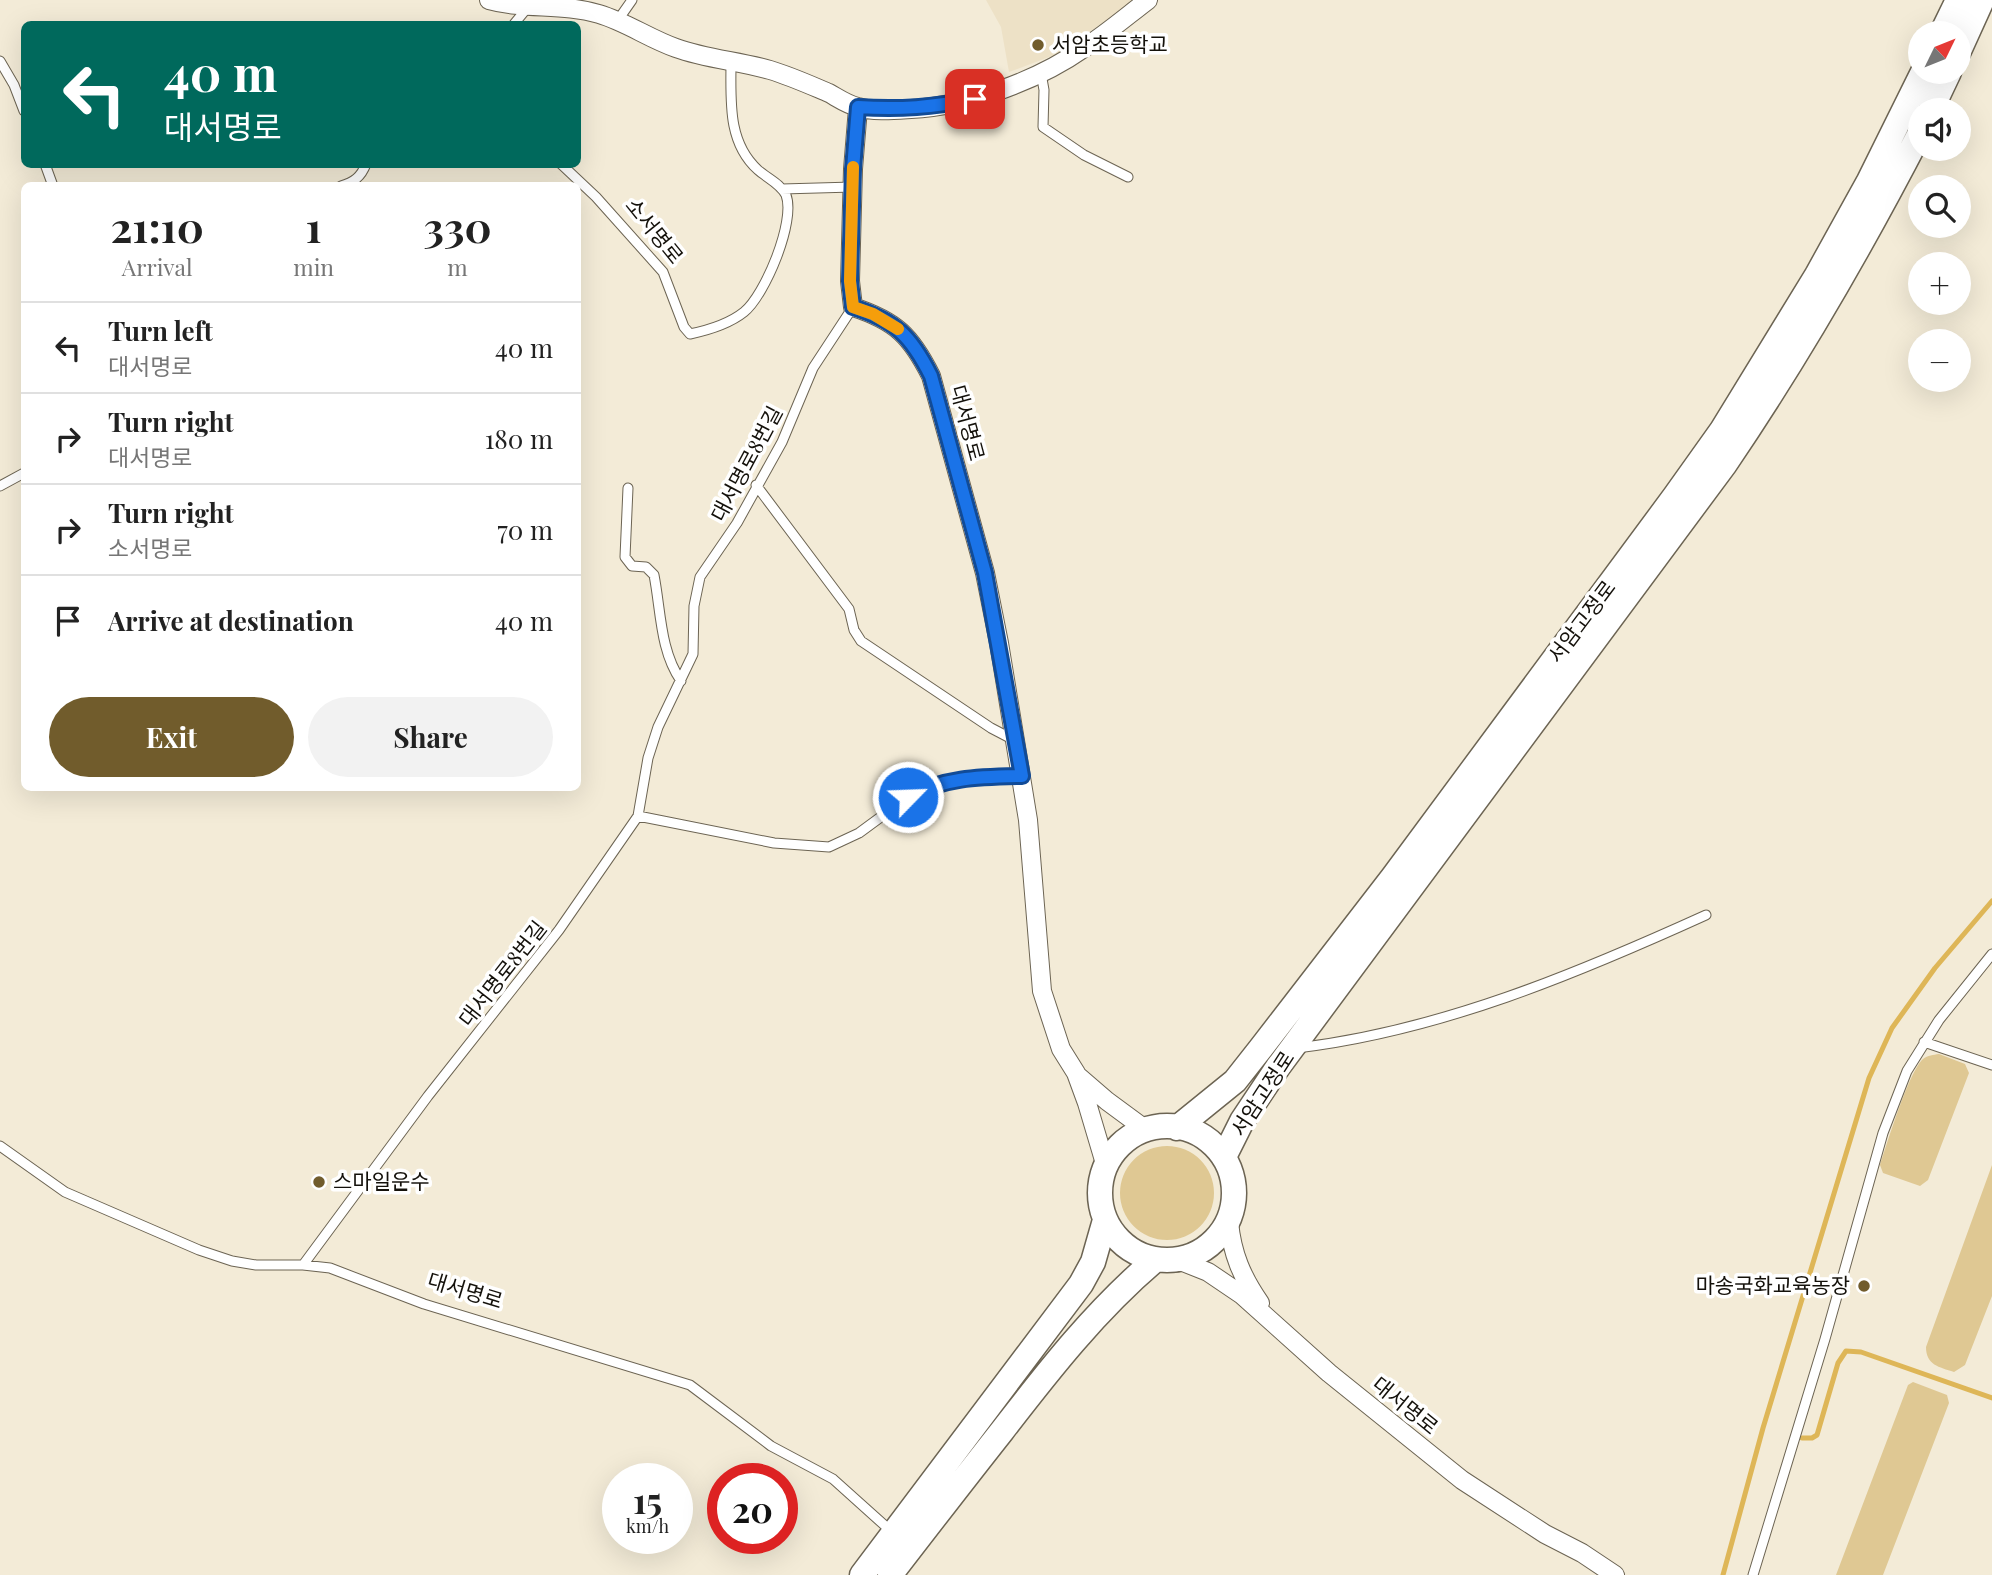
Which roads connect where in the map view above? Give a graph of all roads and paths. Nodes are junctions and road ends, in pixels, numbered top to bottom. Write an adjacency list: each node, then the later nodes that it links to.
1 (489, 0): 7 (street)
2 (632, 0): 8 (lane)
3 (1148, 0): 14 (street)
4 (1958, 0): 10 (main road)
5 (1982, 0): 11 (main road)
6 (567, 4): 7 (street); 8 (street)
7 (528, 6): 9 (lane)
8 (618, 20): 13 (street)
9 (516, 21)
10 (1948, 21)
11 (1971, 24)
12 (0, 61): 16 (lane)
13 (731, 61): 17 (street); 26 (lane)
14 (1041, 73): 17 (street); 21 (lane)
15 (1917, 84): 42 (main road, 서암고정로)
16 (21, 102)
17 (858, 107): 25 (street)
18 (1908, 155): 39 (main road, 서암고정로)
19 (364, 168): 22 (lane)
20 (565, 168): 23 (lane, 소서명로)
21 (1128, 177)
22 (353, 182)
23 (580, 182)
24 (581, 183): 26 (lane, 소서명로)
25 (853, 187): 26 (lane); 27 (street)
26 (782, 188)
27 (853, 307): 29 (lane, 대서명로8번길); 33 (street, 대서명로)
28 (21, 475): 30 (lane)
29 (756, 485): 32 (lane, 대서명로8번길); 33 (lane)
30 (0, 486)
31 (628, 488): 32 (lane)
32 (681, 681): 35 (lane, 대서명로8번길)
33 (1015, 741): 34 (street, 대서명로)
34 (1022, 776): 35 (lane); 41 (street, 대서명로)
35 (638, 816): 50 (lane, 대서명로8번길)
36 (1706, 915): 39 (lane)
37 (1992, 954): 38 (lane)
38 (1924, 1042): 40 (lane); 56 (lane)
39 (1292, 1049): 45 (main road, 서암고정로)
40 (1992, 1065)
41 (1076, 1073): 43 (street); 46 (street, 대서명로)
42 (1177, 1128): 43 (main road); 45 (main road)
43 (1146, 1129): 46 (main road)
44 (0, 1146): 50 (lane, 대서명로)
45 (1224, 1157): 48 (main road)
46 (1106, 1167): 47 (main road)
47 (1105, 1220): 49 (main road); 52 (main road)
48 (1229, 1222): 49 (main road); 51 (street)
49 (1166, 1260): 51 (street, 대서명로); 54 (main road)
50 (303, 1265): 52 (lane, 대서명로)
51 (1272, 1321): 55 (street, 대서명로)
52 (894, 1533): 53 (main road)
53 (862, 1575)
54 (890, 1575)
55 (1615, 1575)
56 (1752, 1575)

